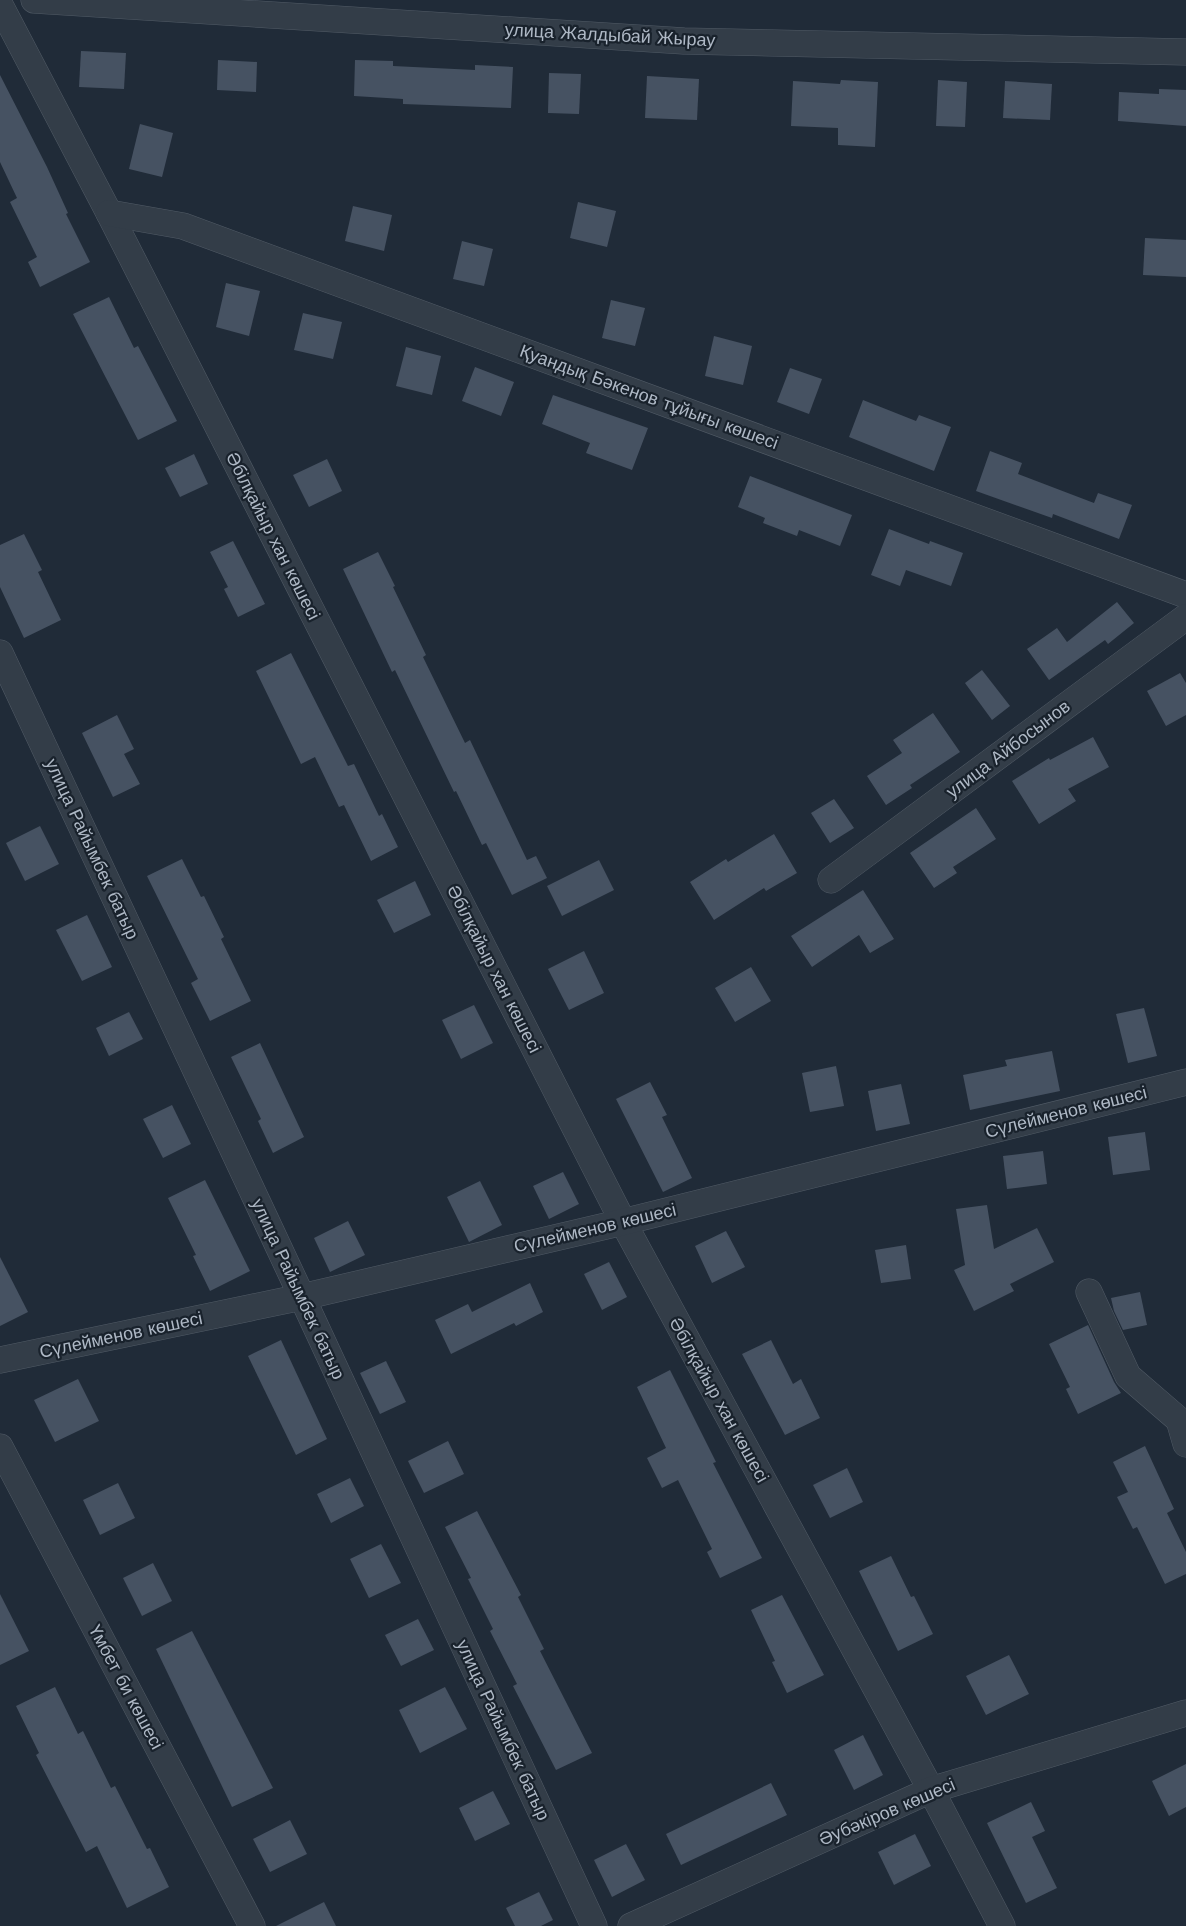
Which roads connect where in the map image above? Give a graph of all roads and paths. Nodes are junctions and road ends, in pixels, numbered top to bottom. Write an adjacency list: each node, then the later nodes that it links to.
1 (34, 0): 3 (street, улица Жалдыбай Жырау)
2 (0, 5): 4 (street, Әбілқайыр хан көшесі)
3 (1186, 52)
4 (109, 213): 5 (street, Қуандық Бәкенов тұйығы көшесі); 10 (street, Әбілқайыр хан көшесі)
5 (1186, 595)
6 (1186, 617): 8 (street, улица Айбосынов)
7 (0, 653): 12 (street, улица Райымбек батыр)
8 (831, 880)
9 (1186, 1082): 10 (street, Сүлейменов көшесі)
10 (623, 1222): 12 (street, Сүлейменов көшесі); 17 (street, Әбілқайыр хан көшесі)
11 (1089, 1292): 14 (street)
12 (302, 1297): 13 (street, Сүлейменов көшесі); 19 (street, улица Райымбек батыр)
13 (0, 1360)
14 (1186, 1444)
15 (0, 1447): 18 (street, Үмбет би көшесі)
16 (1186, 1713): 17 (street, Әубәкіров көшесі)
17 (931, 1790): 20 (street, Әубәкіров көшесі); 21 (street, Әбілқайыр хан көшесі)
18 (252, 1926)
19 (594, 1926)
20 (631, 1926)
21 (1002, 1926)

